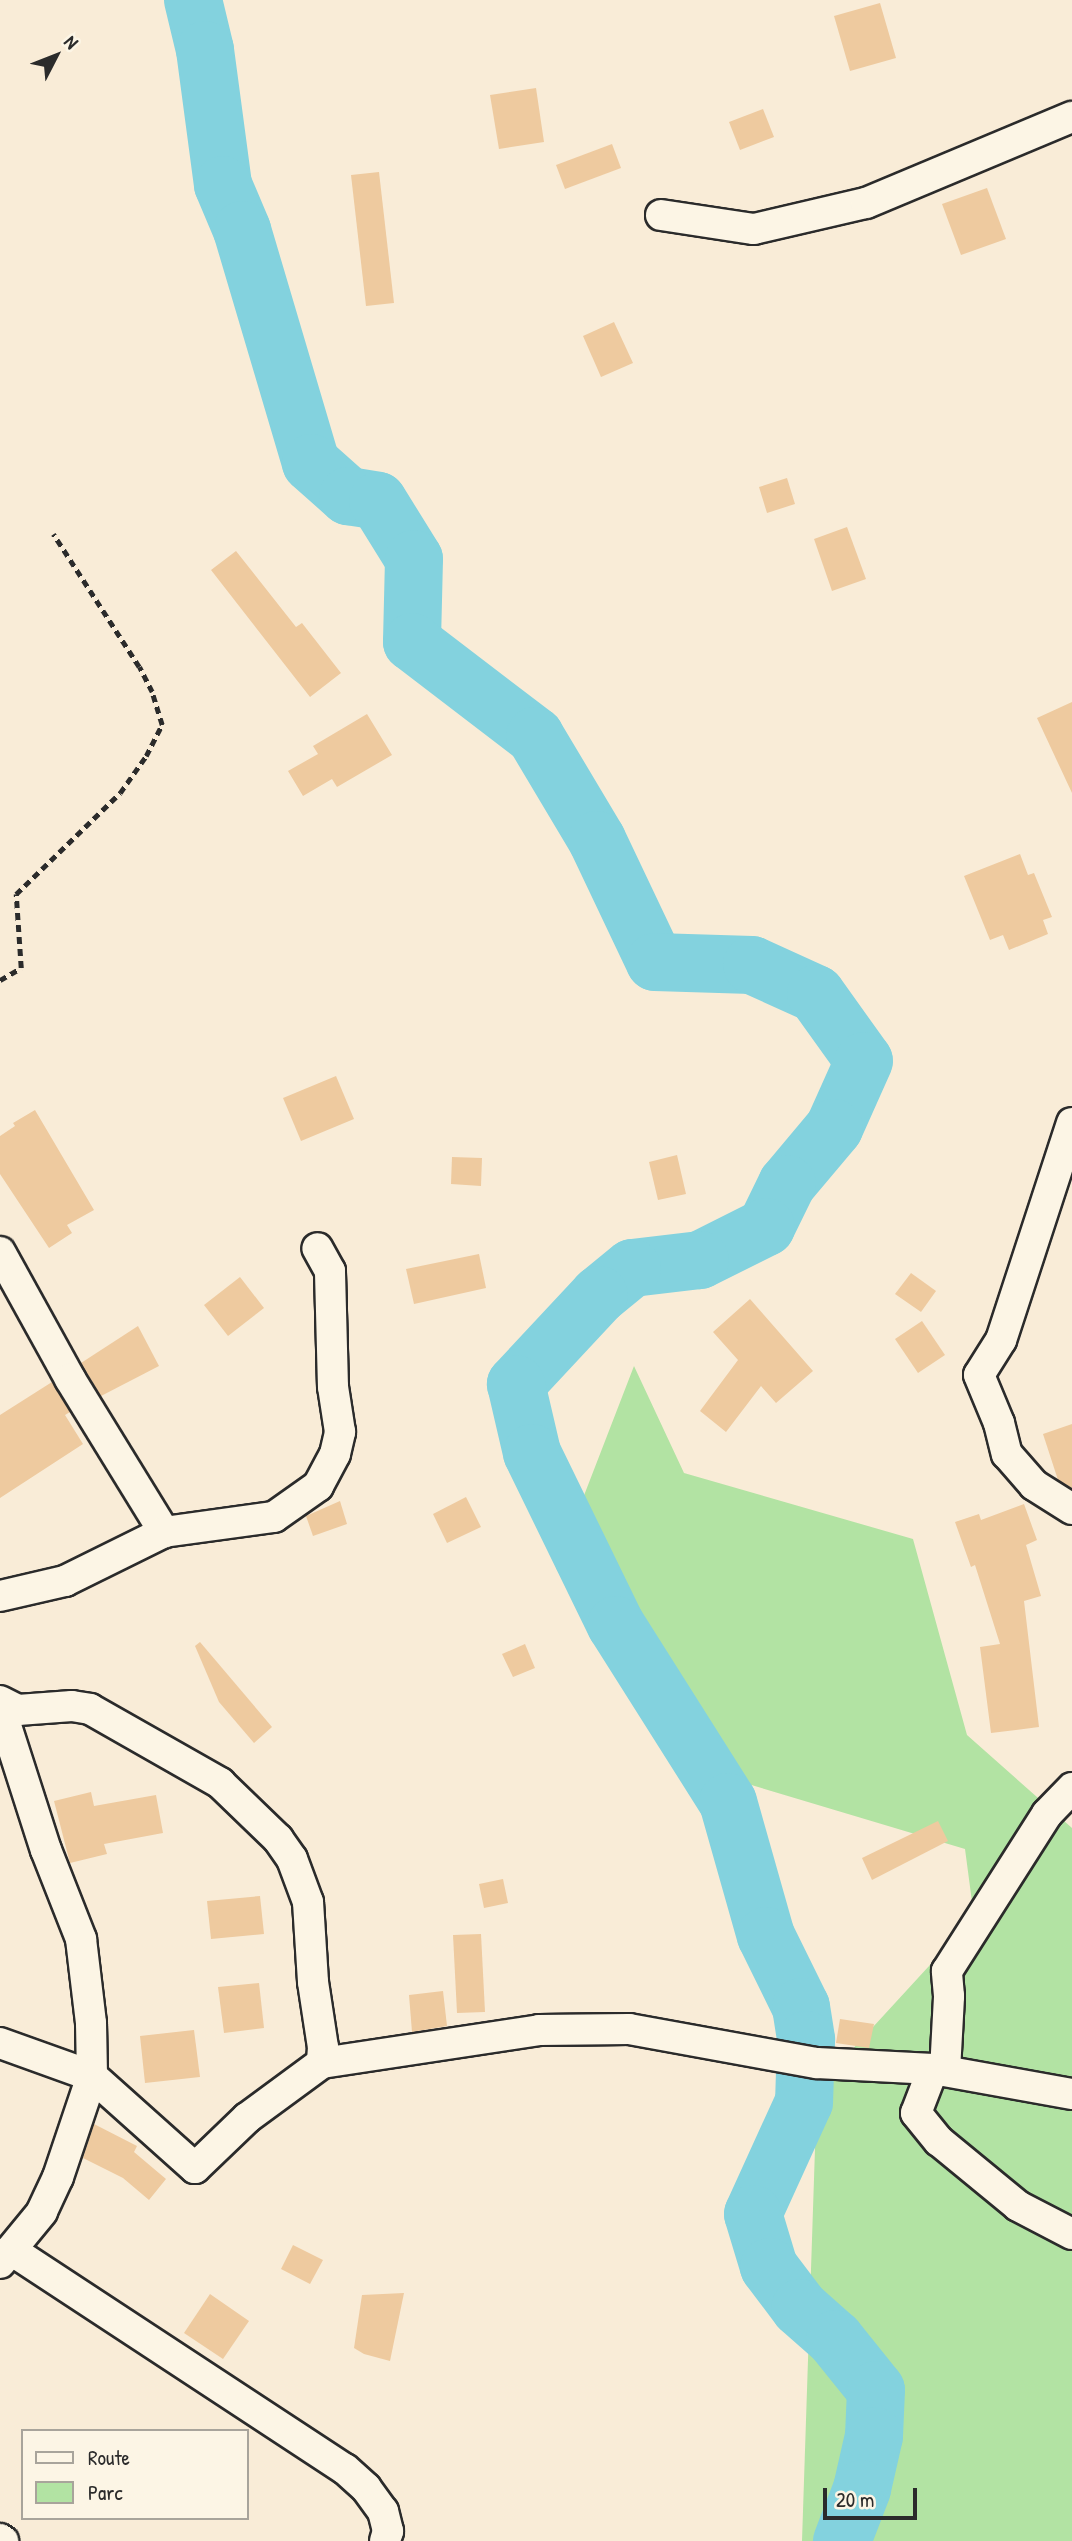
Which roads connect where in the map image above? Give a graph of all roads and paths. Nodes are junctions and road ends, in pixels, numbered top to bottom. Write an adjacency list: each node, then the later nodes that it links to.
1 (1072, 117): 2 (street)
2 (661, 215)
3 (53, 534): 4 (path)
4 (0, 980)
5 (1072, 1123): 6 (street)
6 (1062, 1178): 9 (street)
7 (317, 1248): 10 (street)
8 (0, 1252): 10 (street)
9 (1072, 1509)
10 (164, 1532): 11 (street)
11 (0, 1596)
12 (0, 1701): 16 (street)
13 (0, 1707): 18 (street)
14 (1072, 1788): 17 (street)
15 (0, 2043): 18 (street)
16 (322, 2063): 17 (street); 18 (street)
17 (939, 2070): 19 (street); 20 (street)
18 (92, 2076): 21 (street)
19 (1072, 2095)
20 (1072, 2234)
21 (5, 2256): 22 (street)
22 (385, 2541)

